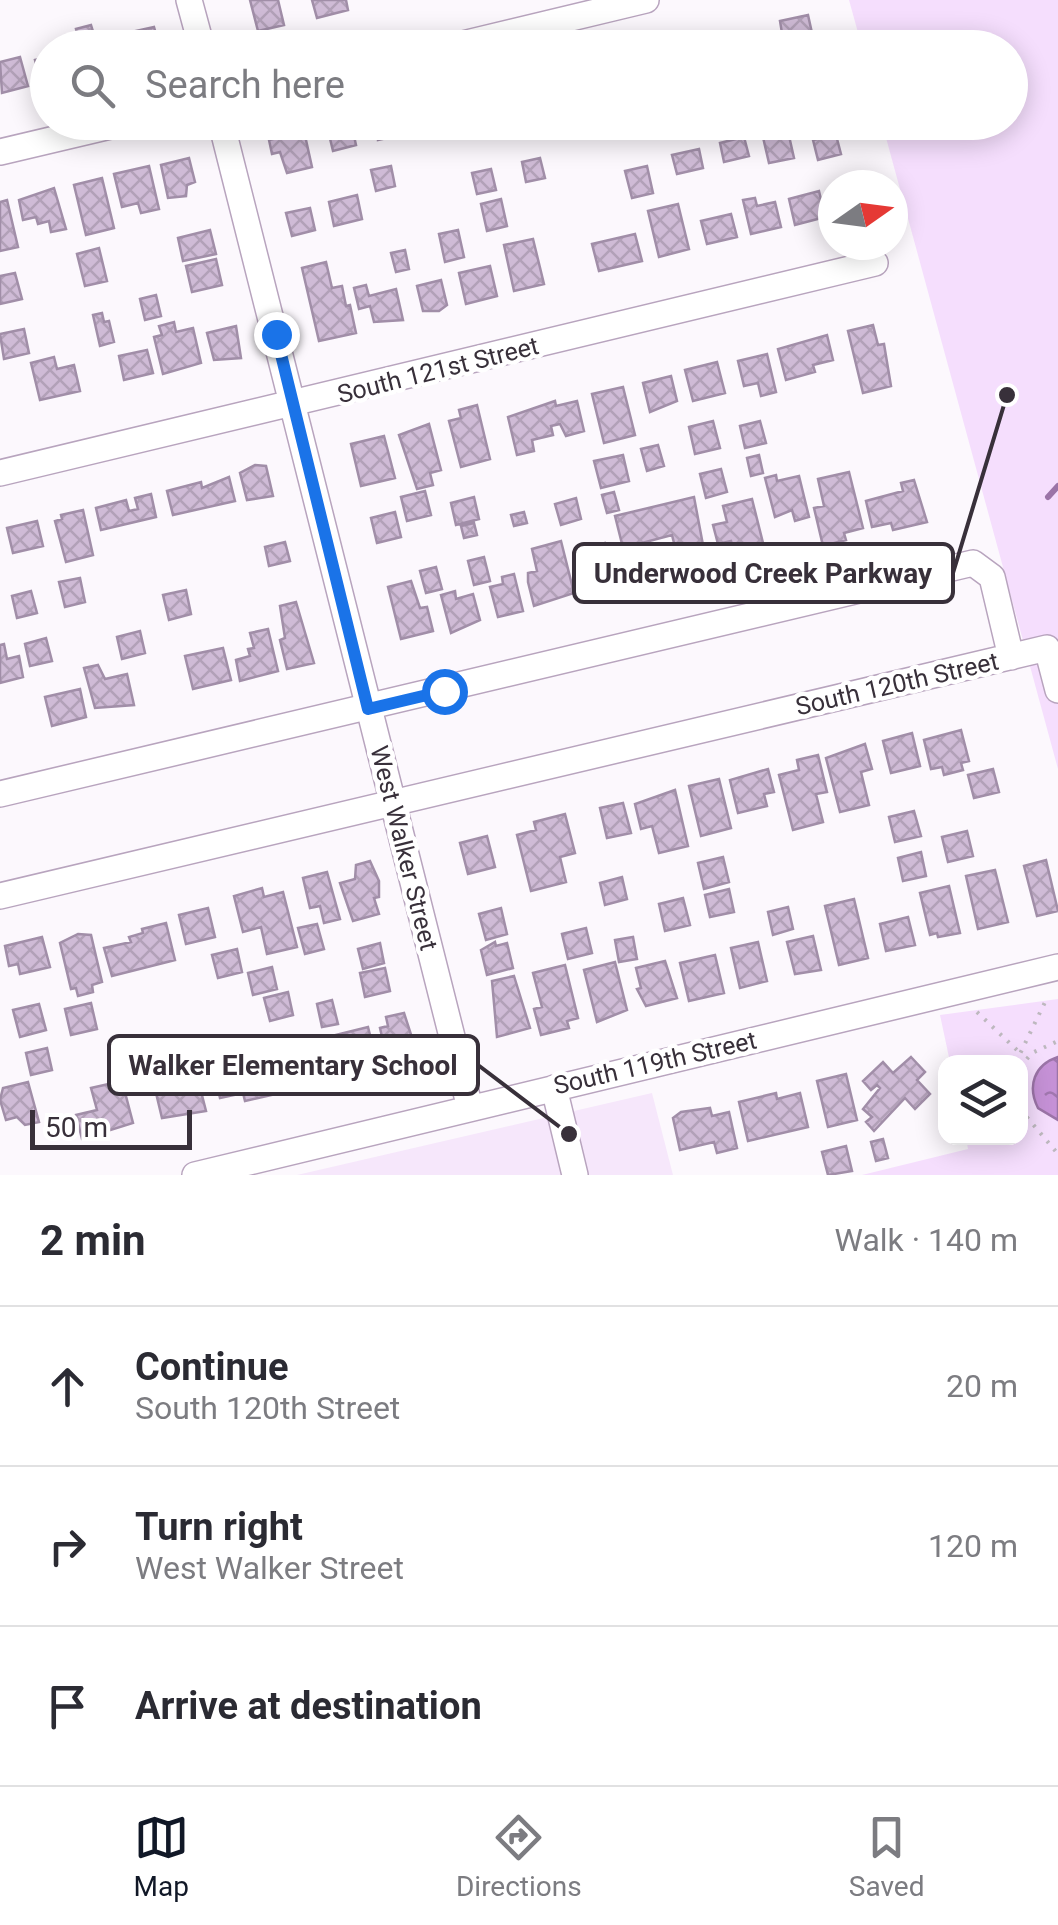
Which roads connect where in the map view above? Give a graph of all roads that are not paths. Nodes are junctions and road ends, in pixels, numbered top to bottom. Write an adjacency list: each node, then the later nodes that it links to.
1 (190, 0): 3 (street)
2 (646, 0): 4 (street)
3 (198, 30)
4 (521, 30)
5 (51, 140): 7 (street)
6 (226, 140): 9 (street, West Walker Street)
7 (0, 152)
8 (875, 264): 9 (street, South 121st Street)
9 (294, 405): 10 (street, South 121st Street); 13 (street, West Walker Street)
10 (0, 473)
11 (1011, 657): 12 (street); 13 (street, South 120th Street); 15 (street, South 120th Street)
12 (1058, 690)
13 (368, 709): 14 (street, South 120th Street); 15 (street, West Walker Street)
14 (0, 794)
15 (393, 804): 16 (street, South 120th Street); 19 (street, West Walker Street)
16 (0, 896)
17 (1058, 967): 18 (street, South 119th Street)
18 (554, 1088): 19 (street, South 119th Street); 21 (street)
19 (470, 1108): 20 (street, South 119th Street)
20 (194, 1175)
21 (575, 1175)

